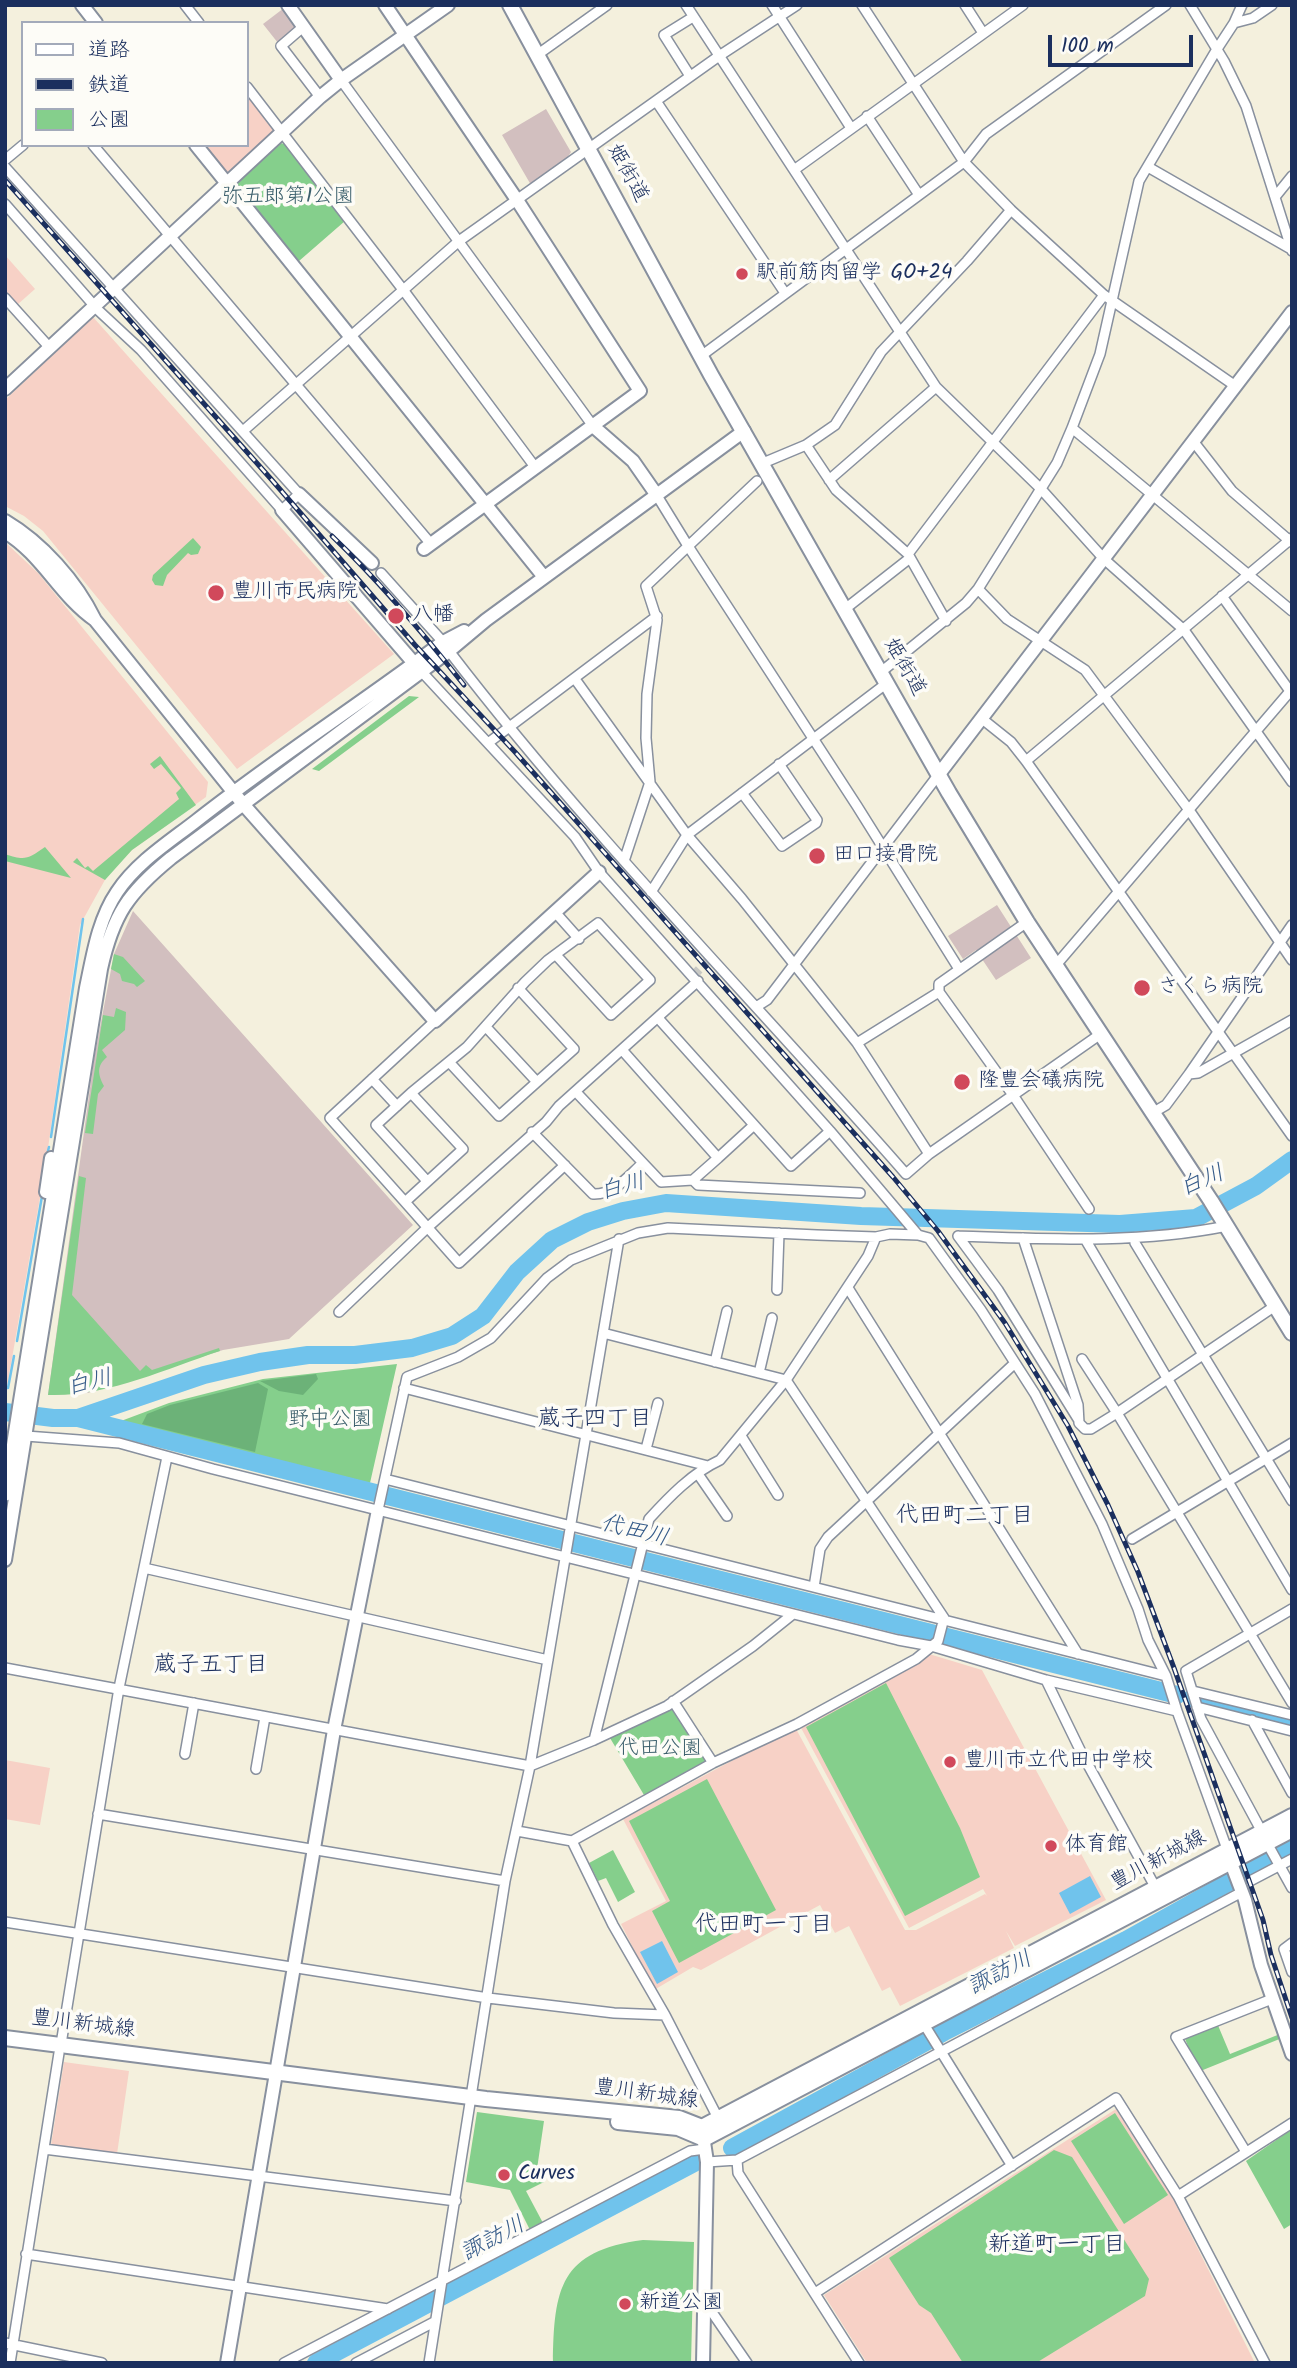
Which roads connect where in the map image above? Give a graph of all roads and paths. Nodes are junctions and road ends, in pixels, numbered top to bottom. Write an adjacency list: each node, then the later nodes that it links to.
1 (82, 5): 20 (street)
2 (186, 5): 21 (street)
3 (288, 5): 23 (street)
4 (385, 5): 25 (street)
5 (448, 5): 25 (street)
6 (510, 5): 27 (main road, 姫街道)
7 (607, 5): 27 (street)
8 (686, 5): 18 (street)
9 (772, 5): 19 (street)
10 (797, 5): 19 (street)
11 (862, 5): 31 (street)
12 (965, 5): 24 (street)
13 (1023, 5): 24 (street)
14 (1166, 5): 43 (street)
15 (1190, 5): 26 (street)
16 (1242, 5): 22 (street)
17 (1272, 5): 22 (street)
18 (693, 16): 28 (street); 29 (street)
19 (779, 17): 28 (street); 36 (street)
20 (94, 21)
21 (198, 21)
22 (1234, 23): 26 (street)
23 (303, 27): 30 (street); 33 (street)
24 (984, 33): 31 (street)
25 (405, 35): 30 (street); 51 (street)
26 (1217, 49): 45 (street); 50 (street)
27 (537, 55): 41 (main road, 姫街道)
28 (719, 56): 29 (street); 46 (street)
29 (690, 76): 34 (street)
30 (341, 79): 33 (street); 55 (street)
31 (913, 83): 35 (street); 43 (street)
32 (248, 88): 37 (street)
33 (320, 97): 37 (street)
34 (656, 101): 41 (street); 60 (street)
35 (867, 116): 36 (street); 49 (street)
36 (851, 128): 46 (street)
37 (281, 133): 48 (street); 59 (street)
38 (21, 147): 42 (street)
39 (95, 147): 54 (street)
40 (198, 147): 48 (street)
41 (587, 148): 51 (street); 69 (main road, 姫街道)
42 (5, 160)
43 (964, 162): 49 (street); 53 (street)
44 (5, 167): 58 (street)
45 (1148, 167): 57 (street); 63 (street)
46 (794, 170): 56 (street)
47 (1292, 176): 50 (street)
48 (227, 183): 54 (street); 67 (street)
49 (919, 195): 56 (street)
50 (1275, 197): 57 (street)
51 (517, 200): 55 (street); 74 (street)
52 (5, 204): 64 (street)
53 (1011, 210): 61 (street); 66 (street)
54 (172, 236): 58 (street); 70 (street)
55 (459, 241): 59 (street); 74 (street)
56 (847, 249): 60 (street); 66 (street)
57 (1292, 250)
58 (113, 288): 64 (street); 76 (street)
59 (404, 291): 67 (street); 82 (street)
60 (785, 293): 69 (street)
61 (1104, 295): 63 (street); 79 (street)
62 (5, 298): 68 (street)
63 (1113, 303): 71 (street); 75 (street)
64 (94, 306): 68 (street); 90 (street)
65 (1292, 312): 71 (street)
66 (902, 331): 72 (street); 80 (street)
67 (350, 337): 70 (street); 89 (street)
68 (50, 348): 73 (street)
69 (701, 356): 77 (main road, 姫街道)
70 (296, 385): 76 (street); 94 (street)
71 (1234, 385): 78 (street)
72 (936, 387): 79 (street); 83 (street)
73 (5, 389)
74 (593, 426): 82 (street); 87 (street)
75 (1072, 428): 85 (street); 88 (street)
76 (243, 431): 86 (street)
77 (744, 431): 81 (main road, 姫街道); 87 (street)
78 (1193, 441): 88 (street); 93 (street)
79 (993, 443): 85 (street); 96 (street)
80 (806, 445): 81 (street); 83 (street)
81 (763, 463): 103 (main road, 姫街道)
82 (535, 467): 89 (street)
83 (829, 480): 96 (street)
84 (757, 481): 95 (street)
85 (1041, 489): 97 (street); 101 (street)
86 (299, 494): 90 (street); 98 (street)
87 (656, 494): 95 (street); 100 (street)
88 (1152, 494): 97 (street); 99 (street)
89 (485, 504): 94 (street); 100 (street)
90 (282, 510): 111 (street)
91 (5, 521): 106 (street)
92 (5, 532): 106 (street)
93 (1291, 540): 99 (street)
94 (427, 546)
95 (688, 546): 105 (street); 119 (street)
96 (909, 556): 103 (street); 107 (street)
97 (1104, 559): 108 (street); 109 (street)
98 (376, 568): 110 (street)
99 (1248, 573): 102 (street); 104 (street)
100 (544, 577): 110 (street)
101 (978, 589): 107 (street); 109 (street)
102 (1222, 596): 108 (street); 114 (street)
103 (845, 609): 112 (main road, 姫街道)
104 (1292, 611)
105 (657, 616): 113 (street); 124 (street)
106 (95, 620): 126 (street)
107 (946, 621): 112 (street)
108 (1184, 630): 115 (street); 118 (street)
109 (1041, 643): 115 (street); 116 (street)
110 (446, 646): 111 (street); 117 (street)
111 (418, 667): 120 (street); 126 (street); 128 (street)
112 (884, 677): 119 (street); 123 (main road, 姫街道)
113 (575, 678): 117 (street); 124 (street)
114 (1291, 692): 118 (street)
115 (1104, 695): 121 (street); 129 (street)
116 (981, 718): 121 (street); 123 (street)
117 (508, 728): 120 (street); 132 (street)
118 (1254, 731): 125 (street); 129 (street)
119 (813, 737): 122 (street); 131 (street)
120 (488, 743): 133 (street)
121 (1026, 761): 134 (street)
122 (779, 764): 127 (street); 127 (street)
123 (939, 774): 131 (street); 137 (main road, 姫街道)
124 (650, 782): 130 (street); 132 (street)
125 (1292, 782)
126 (233, 792): 128 (street); 191 (street)
127 (742, 793): 130 (street)
128 (243, 804): 152 (street); 208 (street)
129 (1189, 810): 134 (street); 140 (street)
130 (687, 835): 135 (street); 143 (street)
131 (883, 848): 143 (street); 145 (street)
132 (624, 861): 135 (street)
133 (599, 872): 136 (street); 146 (street)
134 (1119, 890): 144 (street); 154 (street)
135 (651, 892): 149 (street)
136 (555, 912): 139 (street); 152 (street)
137 (1027, 922): 144 (main road, 姫街道); 145 (street)
138 (1292, 925): 140 (street)
139 (579, 939): 141 (street); 141 (street)
140 (1280, 942): 142 (street); 154 (street)
141 (556, 955): 147 (street)
142 (1292, 960)
143 (794, 964): 149 (street); 156 (street)
144 (1056, 965): 155 (main road, 姫街道)
145 (959, 970): 148 (street)
146 (698, 981): 150 (street); 169 (street)
147 (518, 988): 153 (street); 162 (street)
148 (939, 992): 156 (street); 165 (street)
149 (756, 1007): 172 (street)
150 (658, 1018): 157 (street); 168 (street)
151 (1292, 1020): 158 (street)
152 (435, 1021): 161 (street)
153 (486, 1027): 159 (street); 162 (street)
154 (1219, 1031): 158 (street); 160 (street)
155 (1102, 1033): 165 (street); 167 (main road, 姫街道)
156 (857, 1043): 172 (street)
157 (623, 1051): 163 (street); 174 (street)
158 (1233, 1052): 160 (street); 171 (street)
159 (450, 1063): 162 (street); 164 (street)
160 (1189, 1074): 167 (street)
161 (372, 1079): 166 (street); 180 (street)
162 (537, 1082)
163 (576, 1092): 170 (street); 175 (street)
164 (411, 1093): 166 (street); 178 (street)
165 (1013, 1095): 172 (street); 181 (street)
166 (397, 1106): 178 (street)
167 (1154, 1112): 182 (main road, 姫街道)
168 (754, 1125): 169 (street); 174 (street)
169 (830, 1130): 185 (street)
170 (532, 1132): 176 (street); 183 (street)
171 (1292, 1136)
172 (929, 1154)
173 (51, 1158): 191 (street)
174 (719, 1158): 177 (street)
175 (642, 1164): 176 (street); 177 (street)
176 (565, 1165): 183 (street)
177 (693, 1180): 179 (street)
178 (428, 1181): 180 (street)
179 (860, 1192)
180 (405, 1202): 183 (street)
181 (1089, 1209)
182 (1226, 1224): 189 (street); 194 (main road, 姫街道)
183 (427, 1228): 196 (street)
184 (779, 1233): 186 (street); 188 (street); 193 (street)
185 (916, 1233): 186 (street); 203 (street)
186 (876, 1237): 192 (street)
187 (1023, 1238): 189 (street); 211 (street); 211 (street)
188 (619, 1239): 198 (street); 207 (street)
189 (1086, 1239): 205 (street)
190 (1135, 1243): 200 (street)
191 (41, 1276): 208 (street)
192 (848, 1288): 206 (street); 214 (street)
193 (777, 1290)
194 (1275, 1306): 199 (main road, 姫街道); 200 (street)
195 (727, 1311): 202 (street)
196 (339, 1312)
197 (772, 1318): 204 (street)
198 (603, 1333): 202 (street); 213 (street)
199 (1292, 1333)
200 (1203, 1355): 205 (street); 219 (street)
201 (1082, 1359): 210 (street)
202 (715, 1362): 204 (street)
203 (1015, 1363): 214 (street); 249 (street)
204 (759, 1373): 206 (street)
205 (1167, 1379): 210 (street); 222 (street)
206 (786, 1380): 215 (street); 226 (street)
207 (404, 1388): 213 (street); 223 (street)
208 (26, 1401): 212 (street)
209 (658, 1403): 217 (street)
210 (1117, 1413): 211 (street); 229 (street)
211 (1079, 1423)
212 (18, 1430): 218 (street); 224 (street); 235 (street)
213 (586, 1433): 217 (street); 231 (street)
214 (940, 1434): 226 (street); 246 (street)
215 (741, 1436): 220 (street); 225 (street)
216 (1292, 1443): 219 (street)
217 (646, 1449): 220 (street)
218 (167, 1457): 228 (street); 236 (street)
219 (1267, 1459): 222 (street); 227 (street)
220 (708, 1466): 221 (street)
221 (698, 1474): 230 (street); 233 (street)
222 (1229, 1481): 229 (street); 239 (street)
223 (384, 1483): 228 (street); 231 (street)
224 (5, 1495)
225 (778, 1495)
226 (866, 1500): 238 (street); 243 (street)
227 (1292, 1501)
228 (379, 1507): 234 (street); 242 (street)
229 (1177, 1512): 232 (street); 244 (street)
230 (727, 1516)
231 (569, 1529): 233 (street); 234 (street)
232 (1132, 1539)
233 (642, 1546): 237 (street); 238 (street)
234 (564, 1555): 237 (street); 247 (street)
235 (5, 1560)
236 (144, 1568): 242 (street); 251 (street)
237 (636, 1571): 241 (street); 262 (street)
238 (814, 1587): 243 (street)
239 (1292, 1590)
240 (1292, 1609): 244 (street)
241 (793, 1614): 245 (street); 253 (street)
242 (358, 1616): 247 (street); 260 (street)
243 (943, 1621): 245 (street); 246 (street)
244 (1250, 1633): 252 (street); 255 (street)
245 (934, 1644): 250 (street); 264 (street)
246 (1078, 1654): 249 (street)
247 (548, 1660): 265 (street)
248 (5, 1668): 251 (street)
249 (1167, 1676): 256 (street)
250 (1046, 1680): 256 (street); 282 (street)
251 (119, 1688): 254 (street); 268 (street)
252 (1195, 1699): 257 (street); 259 (street); 273 (street)
253 (673, 1701): 262 (street); 264 (street)
254 (194, 1703): 258 (street); 263 (street)
255 (1292, 1703)
256 (1177, 1711): 276 (street)
257 (1292, 1715)
258 (265, 1717): 260 (street); 266 (street)
259 (1252, 1720): 261 (street); 267 (street)
260 (334, 1730): 265 (street); 274 (street)
261 (1292, 1731)
262 (594, 1740): 265 (street)
263 (185, 1754)
264 (713, 1763): 272 (street)
265 (530, 1766): 271 (street)
266 (256, 1769)
267 (1292, 1793)
268 (98, 1814): 274 (street); 284 (street)
269 (1292, 1816): 273 (main road, 豊川新城線)
270 (1292, 1830): 273 (main road, 豊川新城線)
271 (517, 1831): 272 (street); 279 (street)
272 (572, 1841): 290 (street)
273 (1267, 1841): 276 (main road, 豊川新城線); 277 (street)
274 (314, 1850): 279 (street); 286 (street)
275 (1292, 1859): 277 (street)
276 (1230, 1860): 281 (street); 282 (main road, 豊川新城線)
277 (1279, 1865): 278 (street); 280 (street)
278 (1252, 1880)
279 (505, 1881): 288 (street)
280 (1292, 1888)
281 (1241, 1889): 289 (street); 295 (street)
282 (1158, 1893): 291 (main road, 豊川新城線)
283 (5, 1922): 284 (street)
284 (77, 1934): 286 (street); 294 (street)
285 (1292, 1943): 287 (street)
286 (294, 1967): 288 (street); 297 (street)
287 (1292, 1972)
288 (488, 1998): 290 (street); 298 (street)
289 (1272, 1999): 296 (street); 303 (street)
290 (664, 2015): 299 (street)
291 (923, 2022): 295 (street); 299 (main road, 豊川新城線); 301 (main road, 豊川新城線)
292 (5, 2038): 294 (main road, 豊川新城線)
293 (5, 2047): 294 (main road, 豊川新城線)
294 (60, 2048): 297 (main road, 豊川新城線); 302 (street)
295 (938, 2048): 304 (street); 305 (street)
296 (1292, 2054)
297 (275, 2075): 298 (main road, 豊川新城線); 306 (street)
298 (471, 2101): 301 (main road, 豊川新城線); 308 (street)
299 (719, 2120): 301 (main road, 豊川新城線)
300 (1292, 2123): 303 (street)
301 (705, 2144): 304 (street); 311 (street); 313 (street)
302 (44, 2149): 306 (street); 309 (street)
303 (1246, 2152): 307 (street)
304 (737, 2160): 312 (street)
305 (1012, 2166): 307 (street); 312 (street)
306 (258, 2176): 308 (street); 310 (street)
307 (1178, 2196): 326 (street)
308 (456, 2201): 311 (street)
309 (26, 2253): 310 (street); 316 (street)
310 (239, 2285): 314 (street); 319 (street)
311 (441, 2286): 314 (street); 315 (street)
312 (815, 2293): 325 (street)
313 (705, 2302): 323 (street); 324 (street)
314 (387, 2309): 320 (street)
315 (434, 2319): 321 (street); 322 (street)
316 (9, 2344): 317 (street); 318 (street)
317 (10, 2363)
318 (102, 2363)
319 (227, 2363)
320 (284, 2363)
321 (356, 2363)
322 (429, 2363)
323 (703, 2363)
324 (747, 2363)
325 (859, 2363)
326 (1265, 2363)

